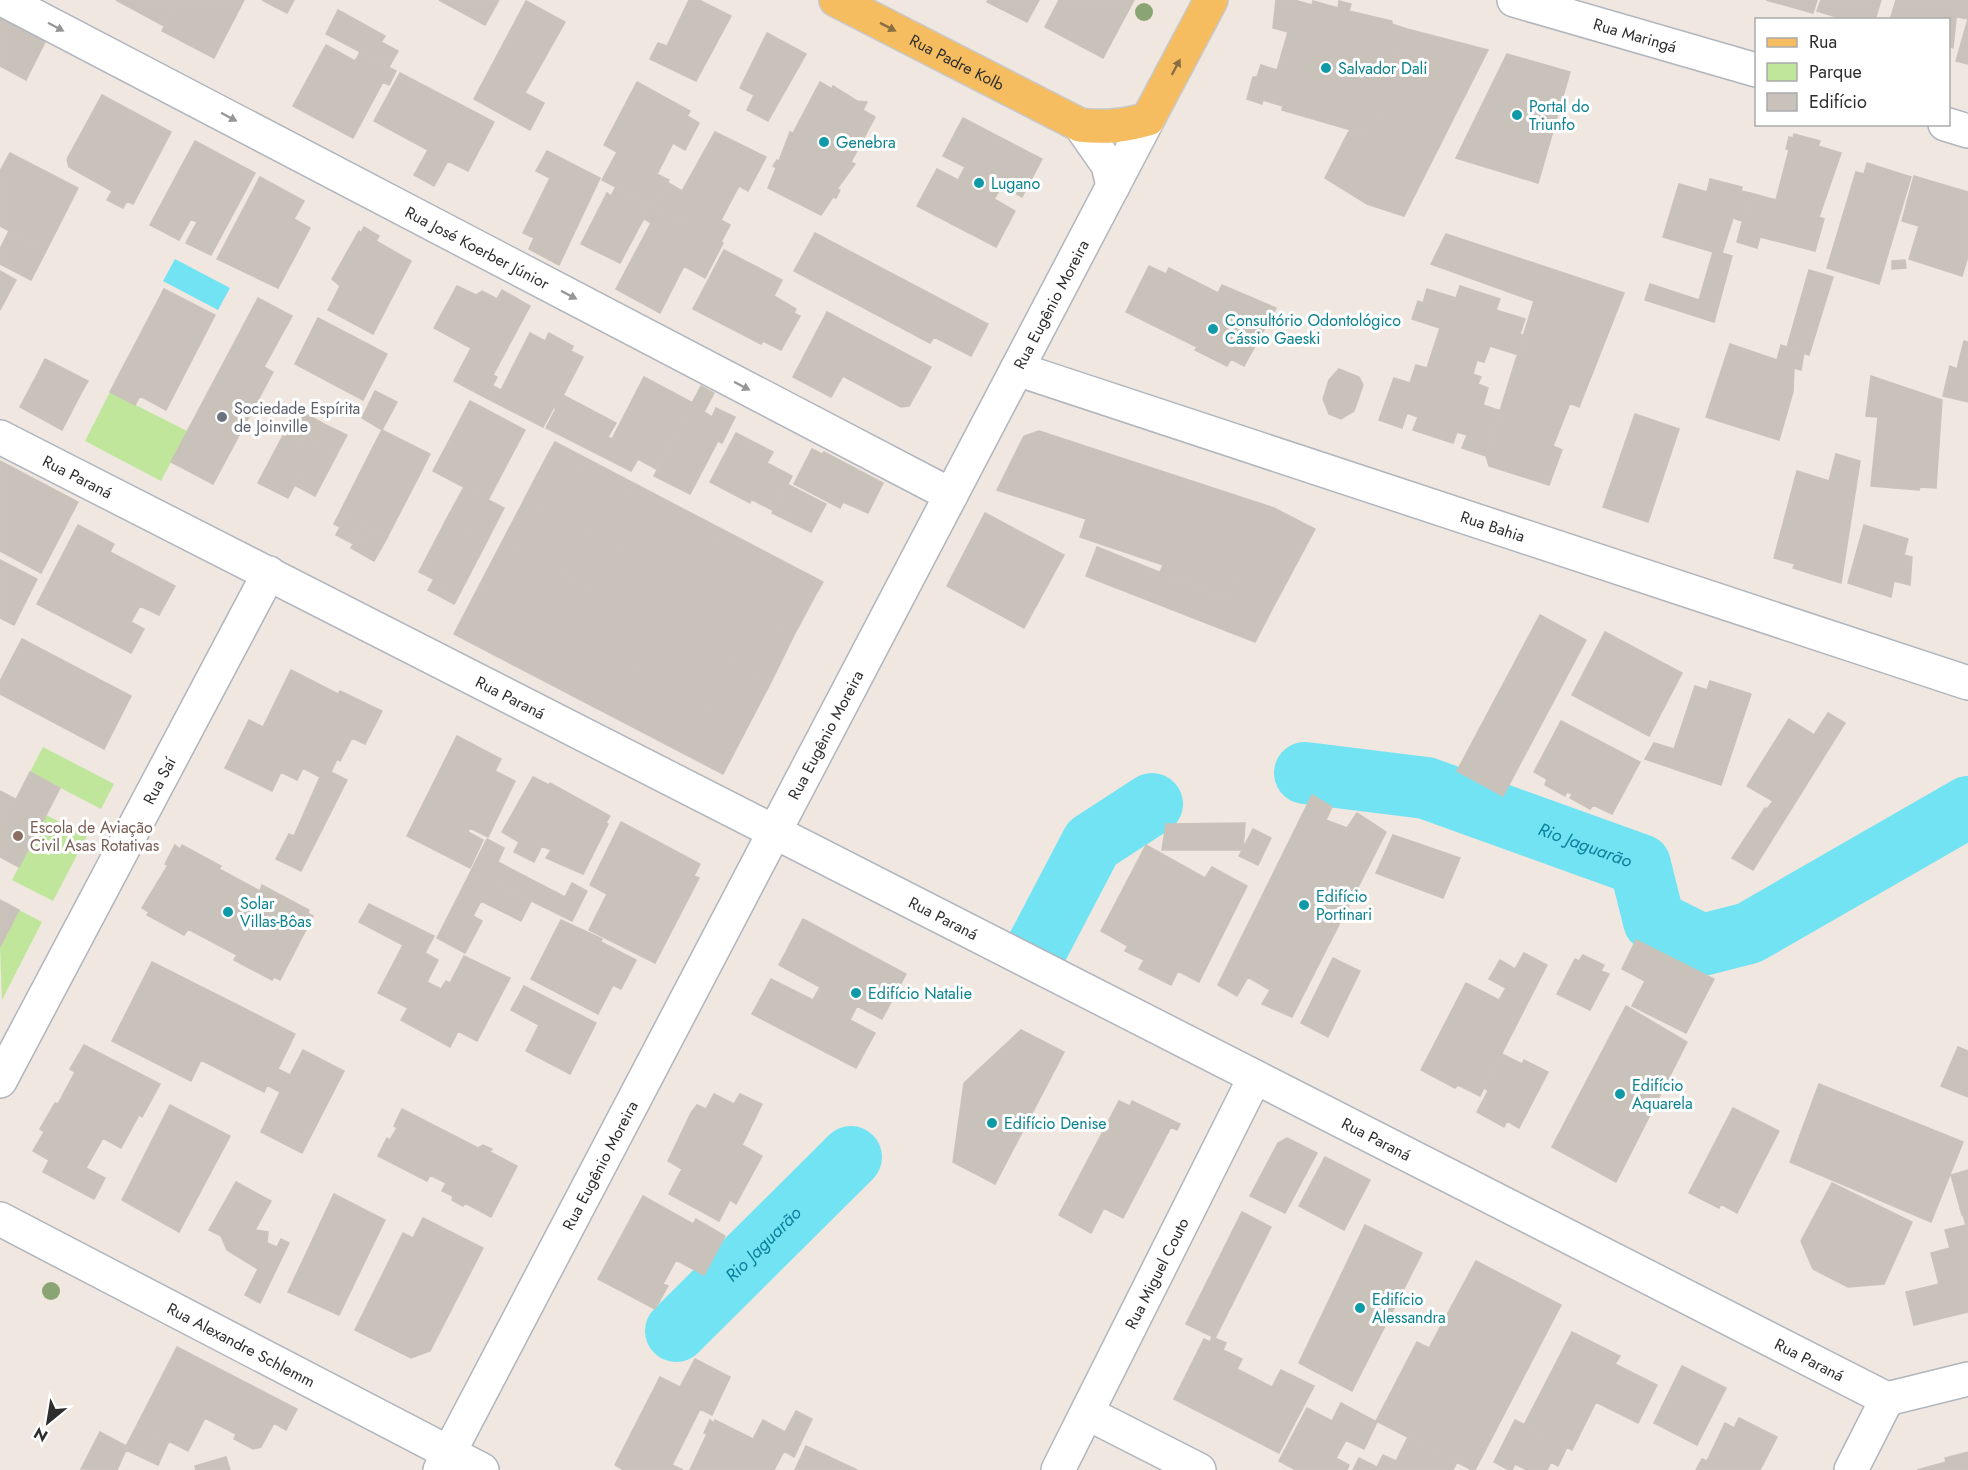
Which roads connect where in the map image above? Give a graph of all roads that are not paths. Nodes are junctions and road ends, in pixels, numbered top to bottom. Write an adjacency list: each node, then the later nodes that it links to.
1 (4, 0): 13 (street, Rua José Koerber Júnior, one-way to 13)
2 (836, 0): 7 (main road, Rua Padre Kolb, one-way to 7)
3 (1210, 0): 6 (main road, Rua Eugênio Moreira, one-way to 3)
4 (1514, 0): 5 (street, Rua Maringá)
5 (1755, 70)
6 (1149, 119): 7 (main road, Rua Padre Kolb); 10 (street, Rua Eugênio Moreira)
7 (1080, 125): 10 (street, Rua Padre Kolb)
8 (1950, 126): 9 (street)
9 (1968, 131)
10 (1113, 186): 11 (street, Rua Eugênio Moreira)
11 (1017, 369): 13 (street, Rua Eugênio Moreira); 15 (street, Rua Bahia)
12 (0, 437): 14 (street, Rua Paraná)
13 (951, 495): 16 (street, Rua Eugênio Moreira)
14 (269, 573): 16 (street, Rua Paraná); 18 (street, Rua Saí)
15 (1968, 682)
16 (775, 831): 17 (street, Rua Paraná); 23 (street, Rua Eugênio Moreira)
17 (1255, 1077): 21 (street, Rua Paraná); 22 (street, Rua Miguel Couto)
18 (0, 1082)
19 (0, 1219): 23 (street, Rua Alexandre Schlemm)
20 (1968, 1379): 21 (street)
21 (1887, 1399): 27 (street)
22 (1087, 1413): 25 (street, Rua Miguel Couto); 26 (street)
23 (445, 1461): 24 (street, Rua Alexandre Schlemm)
24 (482, 1470)
25 (1058, 1470)
26 (1199, 1470)
27 (1851, 1470)

